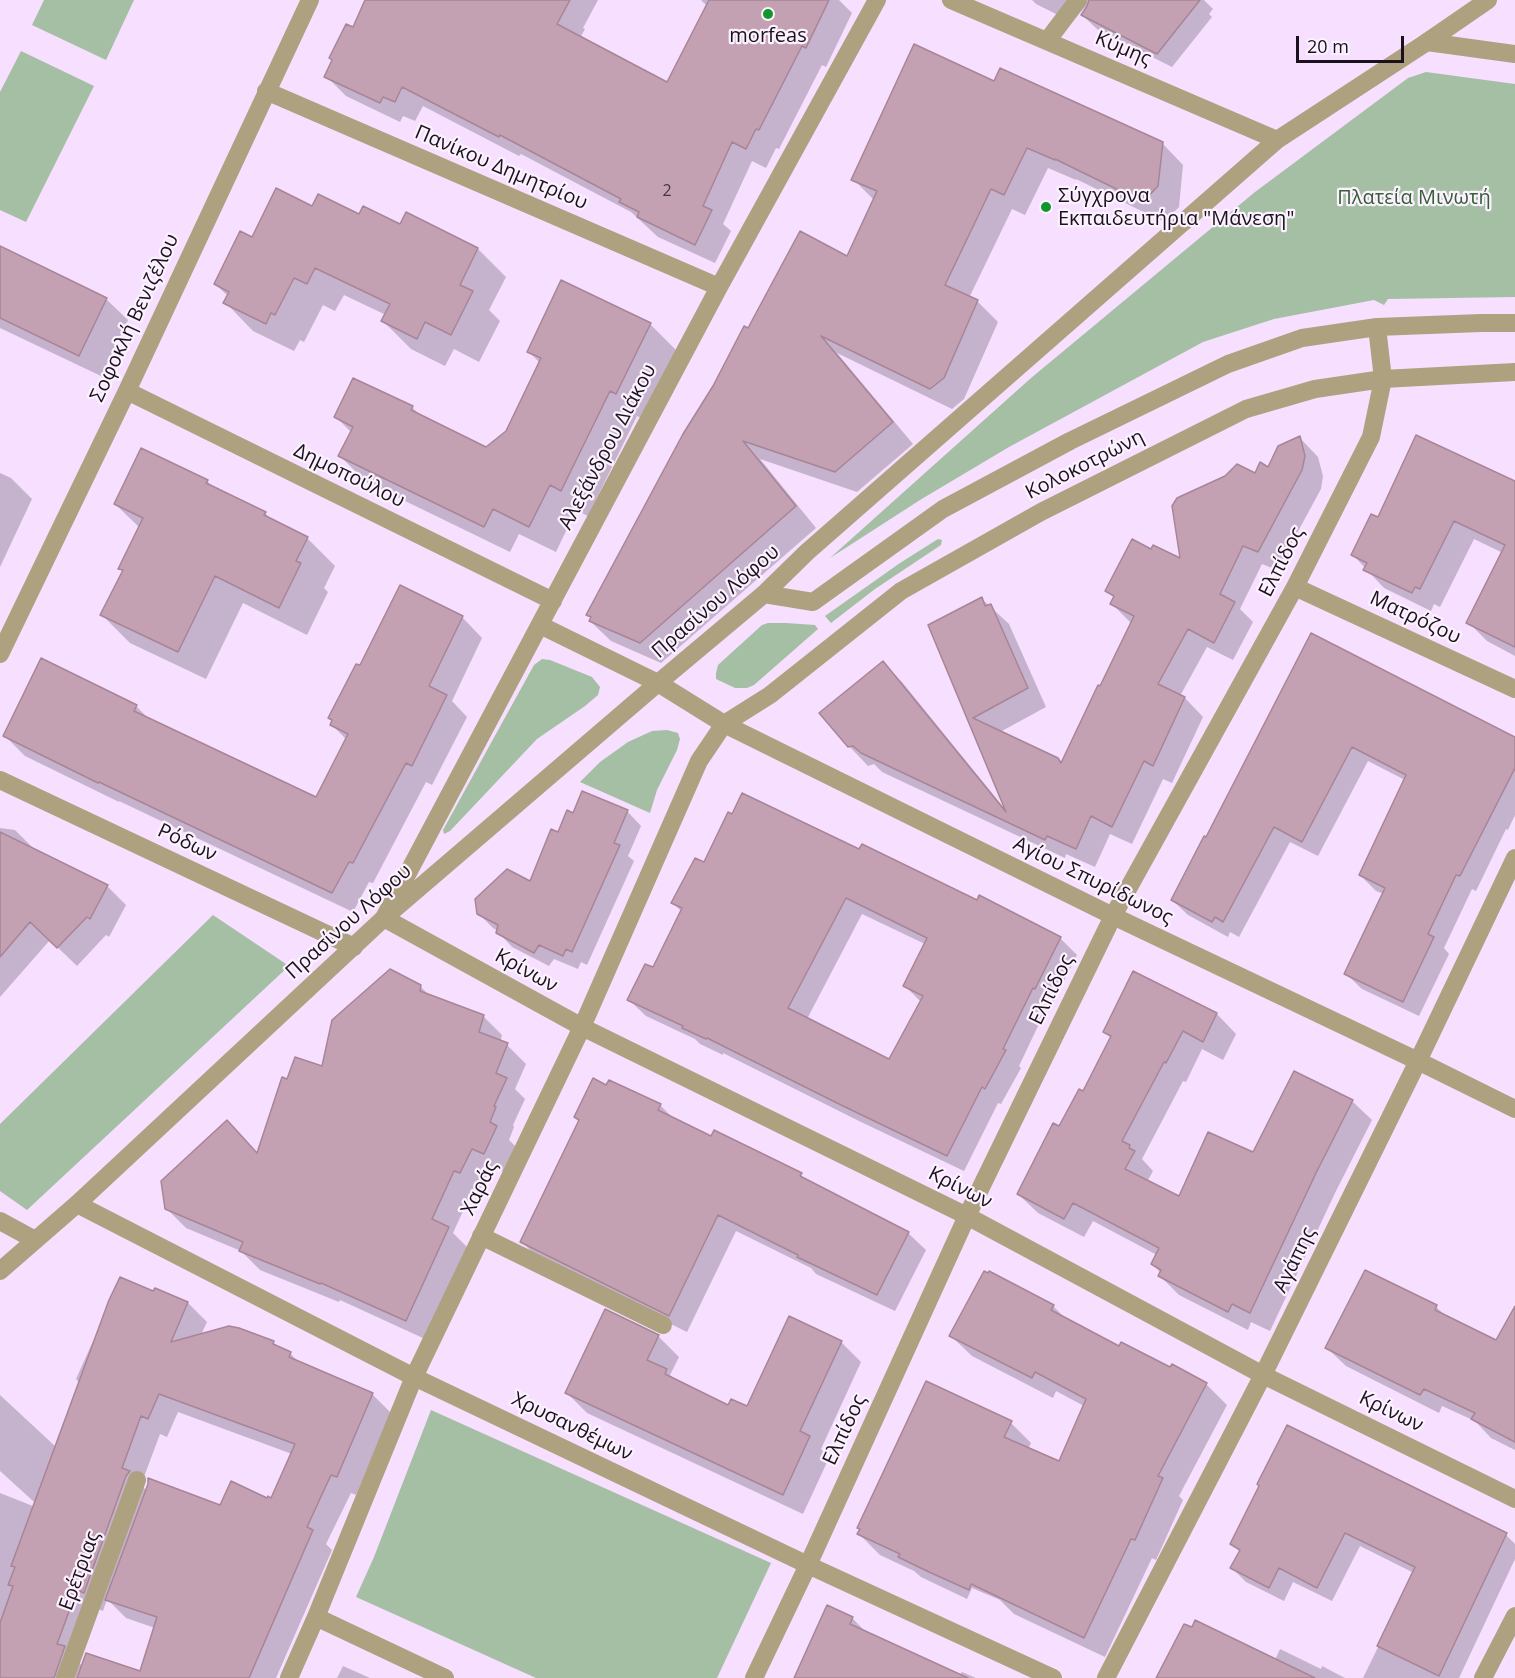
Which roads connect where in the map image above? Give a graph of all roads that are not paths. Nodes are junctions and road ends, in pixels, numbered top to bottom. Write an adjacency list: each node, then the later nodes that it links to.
1 (310, 0): 9 (street, Σοφοκλή Βενιζέλου)
2 (877, 0): 11 (street, Αλεξάνδρου Διάκου)
3 (951, 0): 6 (street, Κύμης)
4 (1078, 0): 6 (street)
5 (1488, 0): 7 (street, Πρασίνου Λόφου)
6 (1047, 40): 10 (street, Κύμης)
7 (1427, 42): 8 (street); 10 (street, Πρασίνου Λόφου)
8 (1515, 54)
9 (266, 91): 11 (street, Πανίκου Δημητρίου); 16 (street, Σοφοκλή Βενιζέλου)
10 (1277, 140): 18 (street, Πρασίνου Λόφου)
11 (719, 287): 19 (street, Αλεξάνδρου Διάκου)
12 (1515, 323): 13 (street, Κολοκοτρώνη)
13 (1377, 327): 15 (street, Ελπίδος); 18 (street, Κολοκοτρώνη)
14 (1515, 372): 15 (street, Κολοκοτρώνη)
15 (1383, 379): 17 (street, Ελπίδος); 24 (street, Κολοκοτρώνη)
16 (127, 391): 19 (street, Δημοπούλου); 21 (street, Σοφοκλή Βενιζέλου)
17 (1295, 587): 23 (street, Ματρόζου); 27 (street, Ελπίδος)
18 (764, 594): 22 (street, Πρασίνου Λόφου)
19 (552, 601): 20 (street, Αλεξάνδρου Διάκου)
20 (540, 625): 22 (street); 28 (street, Αλεξάνδρου Διάκου)
21 (0, 654)
22 (658, 683): 24 (street, Αγίου Σπυρίδωνος); 28 (street, Πρασίνου Λόφου)
23 (1515, 689)
24 (724, 724): 27 (street, Αγίου Σπυρίδωνος); 30 (street, Χαράς)
25 (0, 780): 29 (street, Ρόδων)
26 (1515, 858): 31 (street, Αγάπης)
27 (1113, 916): 31 (street, Αγίου Σπυρίδωνος); 34 (street, Ελπίδος)
28 (384, 918): 29 (street, Πρασίνου Λόφου); 30 (street, Κρίνων)
29 (354, 947): 33 (street, Πρασίνου Λόφου)
30 (582, 1028): 34 (street, Κρίνων); 36 (street, Χαράς)
31 (1418, 1061): 32 (street, Αγίου Σπυρίδωνος); 40 (street, Αγάπης)
32 (1515, 1109)
33 (77, 1204): 37 (street, Πρασίνου Λόφου); 41 (street, Χρυσανθέμων)
34 (968, 1216): 40 (street, Κρίνων); 44 (street, Ελπίδος)
35 (0, 1221): 37 (street)
36 (481, 1236): 39 (street); 41 (street, Χαράς)
37 (35, 1240): 38 (street, Πρασίνου Λόφου)
38 (0, 1271)
39 (663, 1325)
40 (1263, 1375): 43 (street, Κρίνων); 52 (street, Αγάπης)
41 (414, 1377): 44 (street, Χρυσανθέμων); 45 (street, Χαράς)
42 (137, 1480): 47 (street, Ερέτριας)
43 (1515, 1499)
44 (808, 1565): 50 (street, Ελπίδος); 51 (street, Χρυσανθέμων)
45 (316, 1617): 48 (street, Χαράς); 49 (street)
46 (1515, 1617): 53 (street)
47 (65, 1678)
48 (289, 1678)
49 (445, 1678)
50 (754, 1678)
51 (1053, 1678)
52 (1106, 1678)
53 (1483, 1678)

